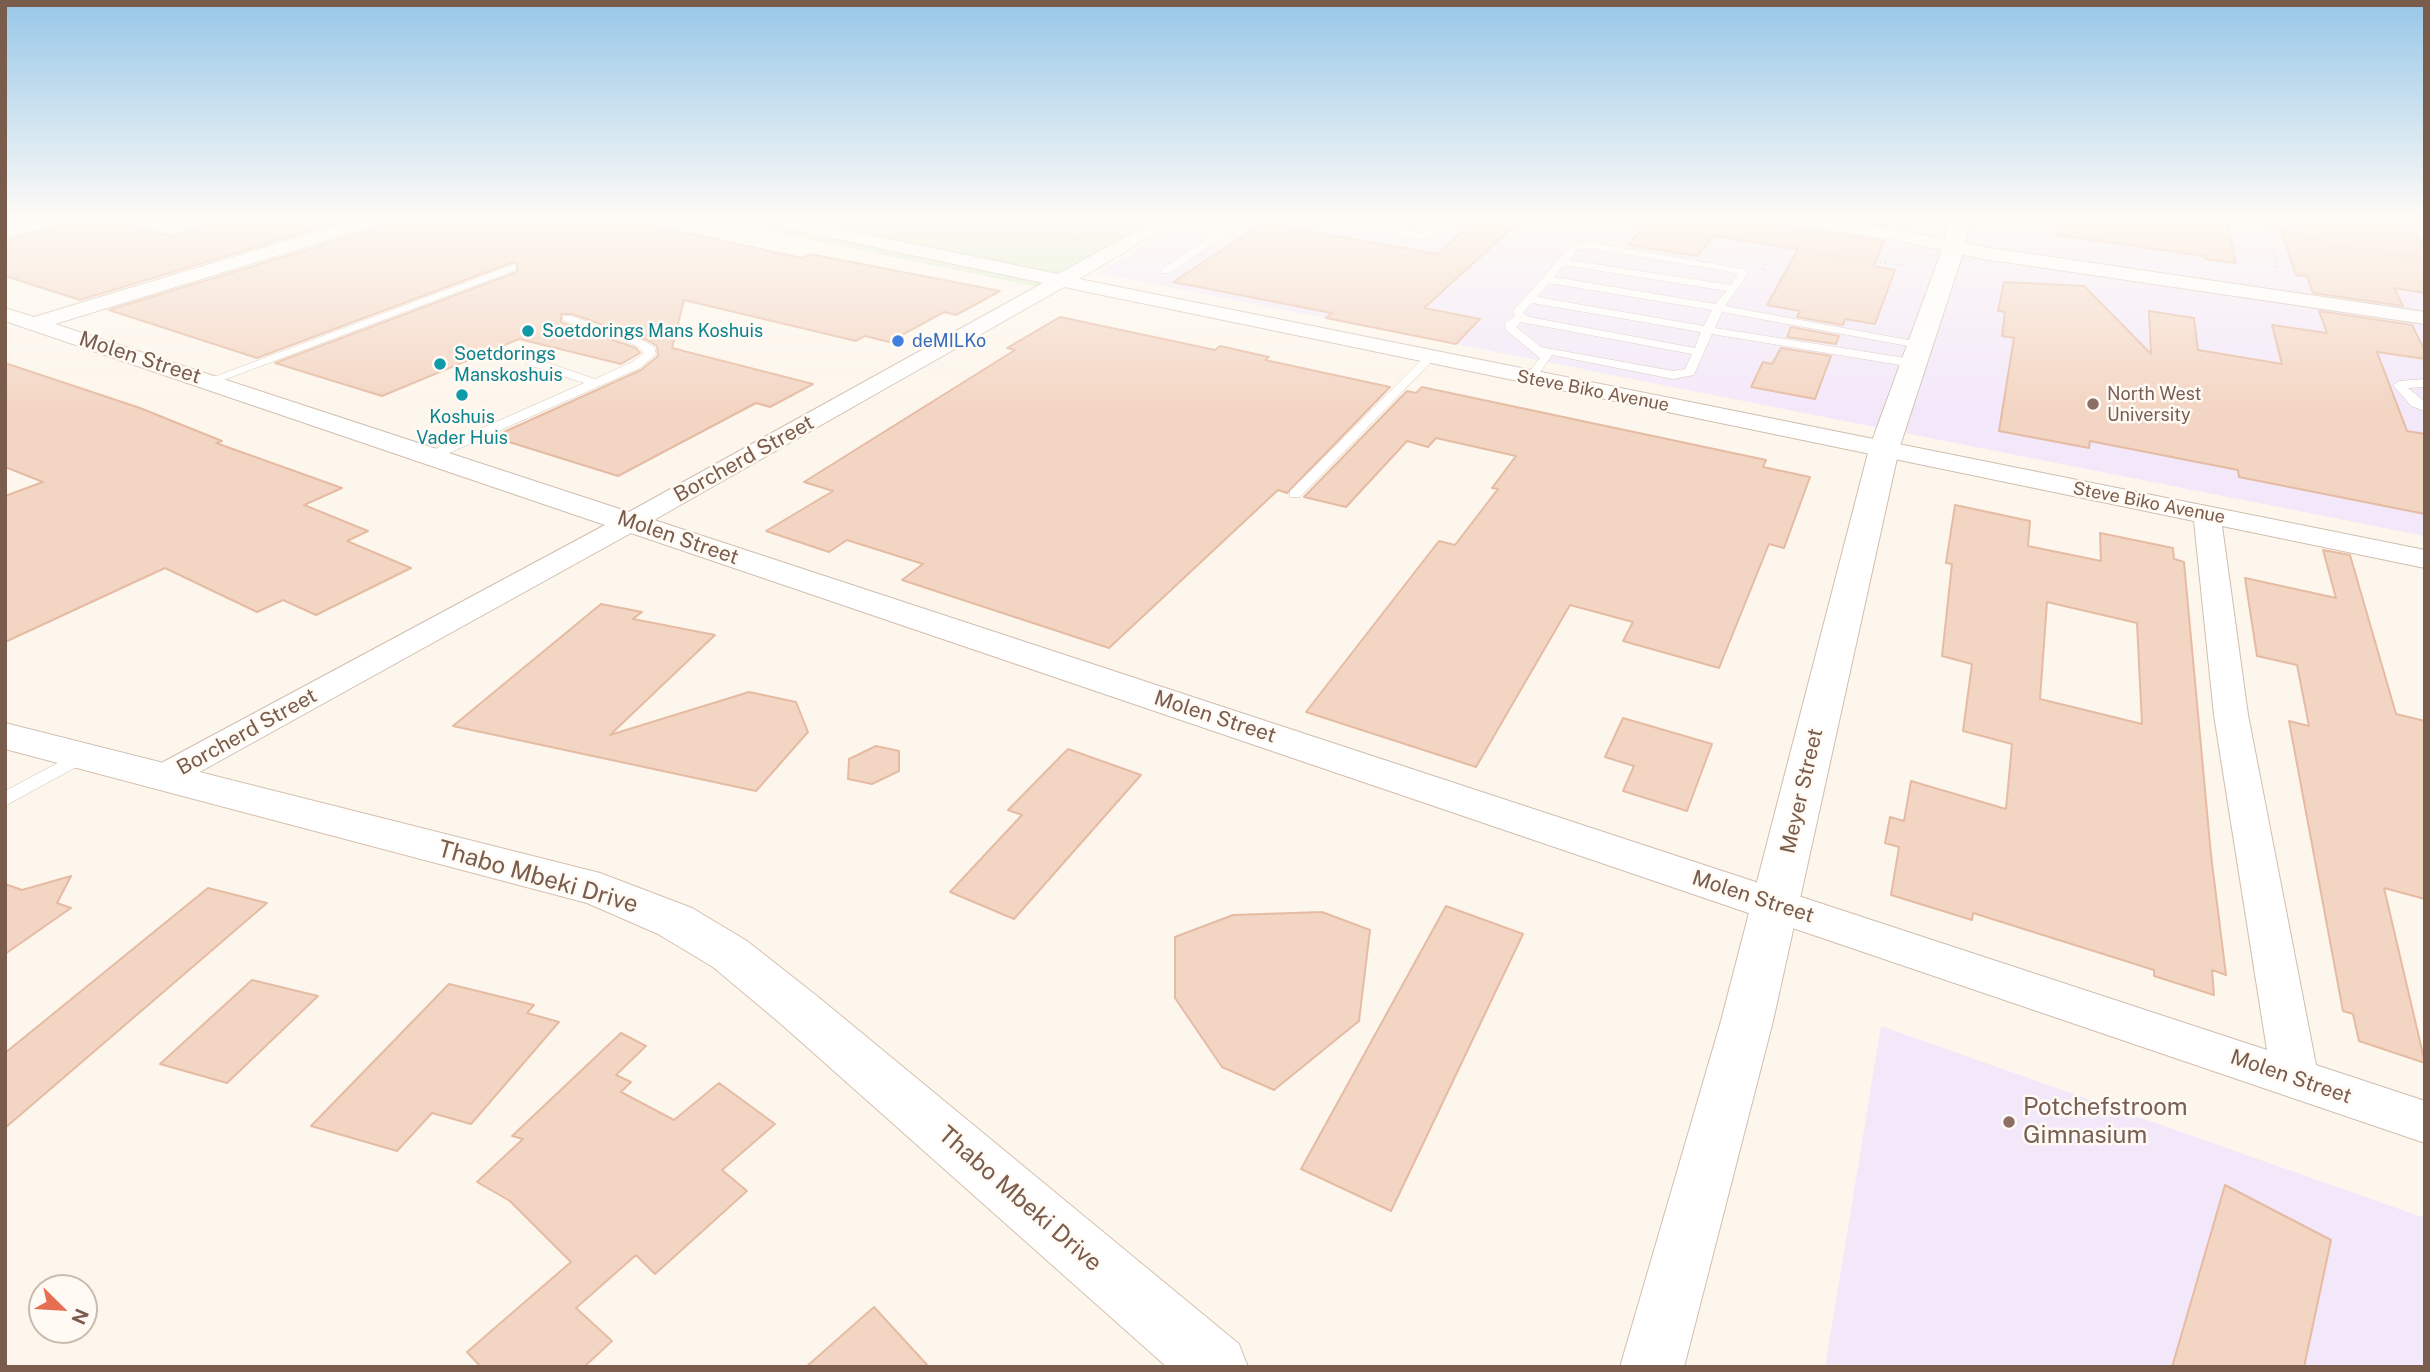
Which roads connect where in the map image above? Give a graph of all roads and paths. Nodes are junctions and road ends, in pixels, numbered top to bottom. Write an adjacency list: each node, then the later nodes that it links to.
1 (171, 282): 20 (street)
2 (474, 282): 29 (lane)
3 (1060, 282): 37 (street, Borcherd Street)
4 (1067, 282): 26 (street, Steve Biko Avenue)
5 (1544, 282): 13 (lane)
6 (1565, 282): 15 (lane)
7 (1691, 282): 12 (lane)
8 (1738, 282): 12 (lane)
9 (1940, 282): 25 (street, Meyer Street)
10 (2222, 282): 19 (street)
11 (2262, 282): 14 (street)
12 (1734, 289): 15 (lane)
13 (1529, 299): 18 (lane); 21 (lane)
14 (2425, 307)
15 (1718, 308): 21 (lane); 25 (lane)
16 (5, 314): 20 (street, Molen Street)
17 (567, 318): 30 (lane)
18 (1520, 318): 23 (lane); 24 (lane)
19 (2425, 318)
20 (34, 324): 22 (street); 29 (street, Molen Street)
21 (1709, 330): 24 (lane); 25 (lane)
22 (5, 333)
23 (1542, 350): 24 (lane); 28 (lane)
24 (1699, 352)
25 (1915, 354): 33 (street, Meyer Street)
26 (1429, 358): 28 (street, Steve Biko Avenue); 35 (lane)
27 (530, 361): 30 (lane)
28 (1530, 378): 33 (street, Steve Biko Avenue)
29 (209, 381): 34 (street, Molen Street)
30 (595, 383): 34 (lane)
31 (2425, 383): 32 (lane)
32 (2425, 407)
33 (1884, 449): 36 (street, Steve Biko Avenue); 43 (street, Meyer Street)
34 (433, 455): 37 (street, Molen Street)
35 (1295, 494)
36 (2207, 514): 38 (street, Steve Biko Avenue); 44 (street)
37 (631, 522): 41 (street, Borcherd Street); 43 (street, Molen Street)
38 (2425, 559)
39 (5, 736): 40 (street, Thabo Mbeki Drive)
40 (82, 756): 41 (street, Thabo Mbeki Drive); 42 (lane)
41 (165, 776): 46 (street, Thabo Mbeki Drive)
42 (5, 800)
43 (1776, 903): 44 (street, Molen Street); 47 (street, Meyer Street)
44 (2295, 1079): 45 (street, Molen Street)
45 (2425, 1122)
46 (1216, 1367)
47 (1652, 1367)

